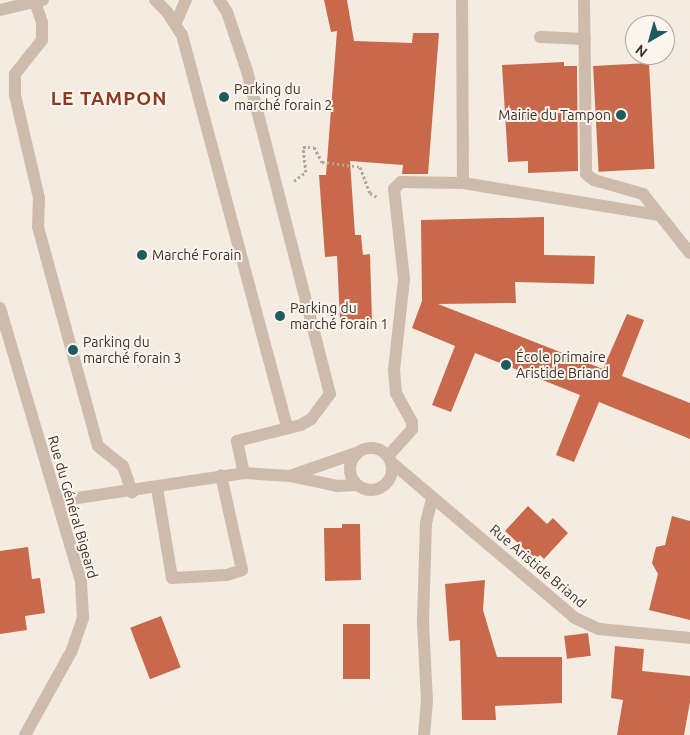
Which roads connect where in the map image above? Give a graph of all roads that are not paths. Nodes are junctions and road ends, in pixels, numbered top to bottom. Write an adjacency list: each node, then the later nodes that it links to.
1 (155, 0): 8 (street)
2 (186, 0): 8 (street)
3 (219, 0): 15 (street)
4 (462, 0): 11 (street)
5 (584, 0): 10 (street)
6 (39, 1): 7 (street); 23 (street)
7 (0, 10)
8 (176, 23): 15 (street)
9 (540, 37): 10 (street)
10 (584, 39): 12 (street)
11 (463, 182): 12 (street); 17 (street)
12 (660, 215): 13 (street)
13 (690, 252)
14 (0, 308): 25 (street, Rue du Général Bigeard)
15 (287, 428): 18 (street)
16 (356, 453): 17 (street, Rue Aristide Briand); 20 (street, Rue Aristide Briand); 21 (street)
17 (389, 459): 21 (street, Rue Aristide Briand); 24 (street, Rue Aristide Briand)
18 (244, 473): 19 (street, Rue Aristide Briand); 20 (street, Rue Aristide Briand)
19 (221, 475): 22 (street, Rue Aristide Briand); 22 (street)
20 (290, 476): 21 (street, Rue Aristide Briand)
21 (356, 485)
22 (157, 488): 23 (street, Rue Aristide Briand)
23 (132, 492): 25 (street, Rue Aristide Briand)
24 (432, 499): 26 (street, Rue Aristide Briand); 28 (street)
25 (57, 501): 27 (street, Rue du Général Bigeard)
26 (690, 638)
27 (25, 735)
28 (424, 735)

